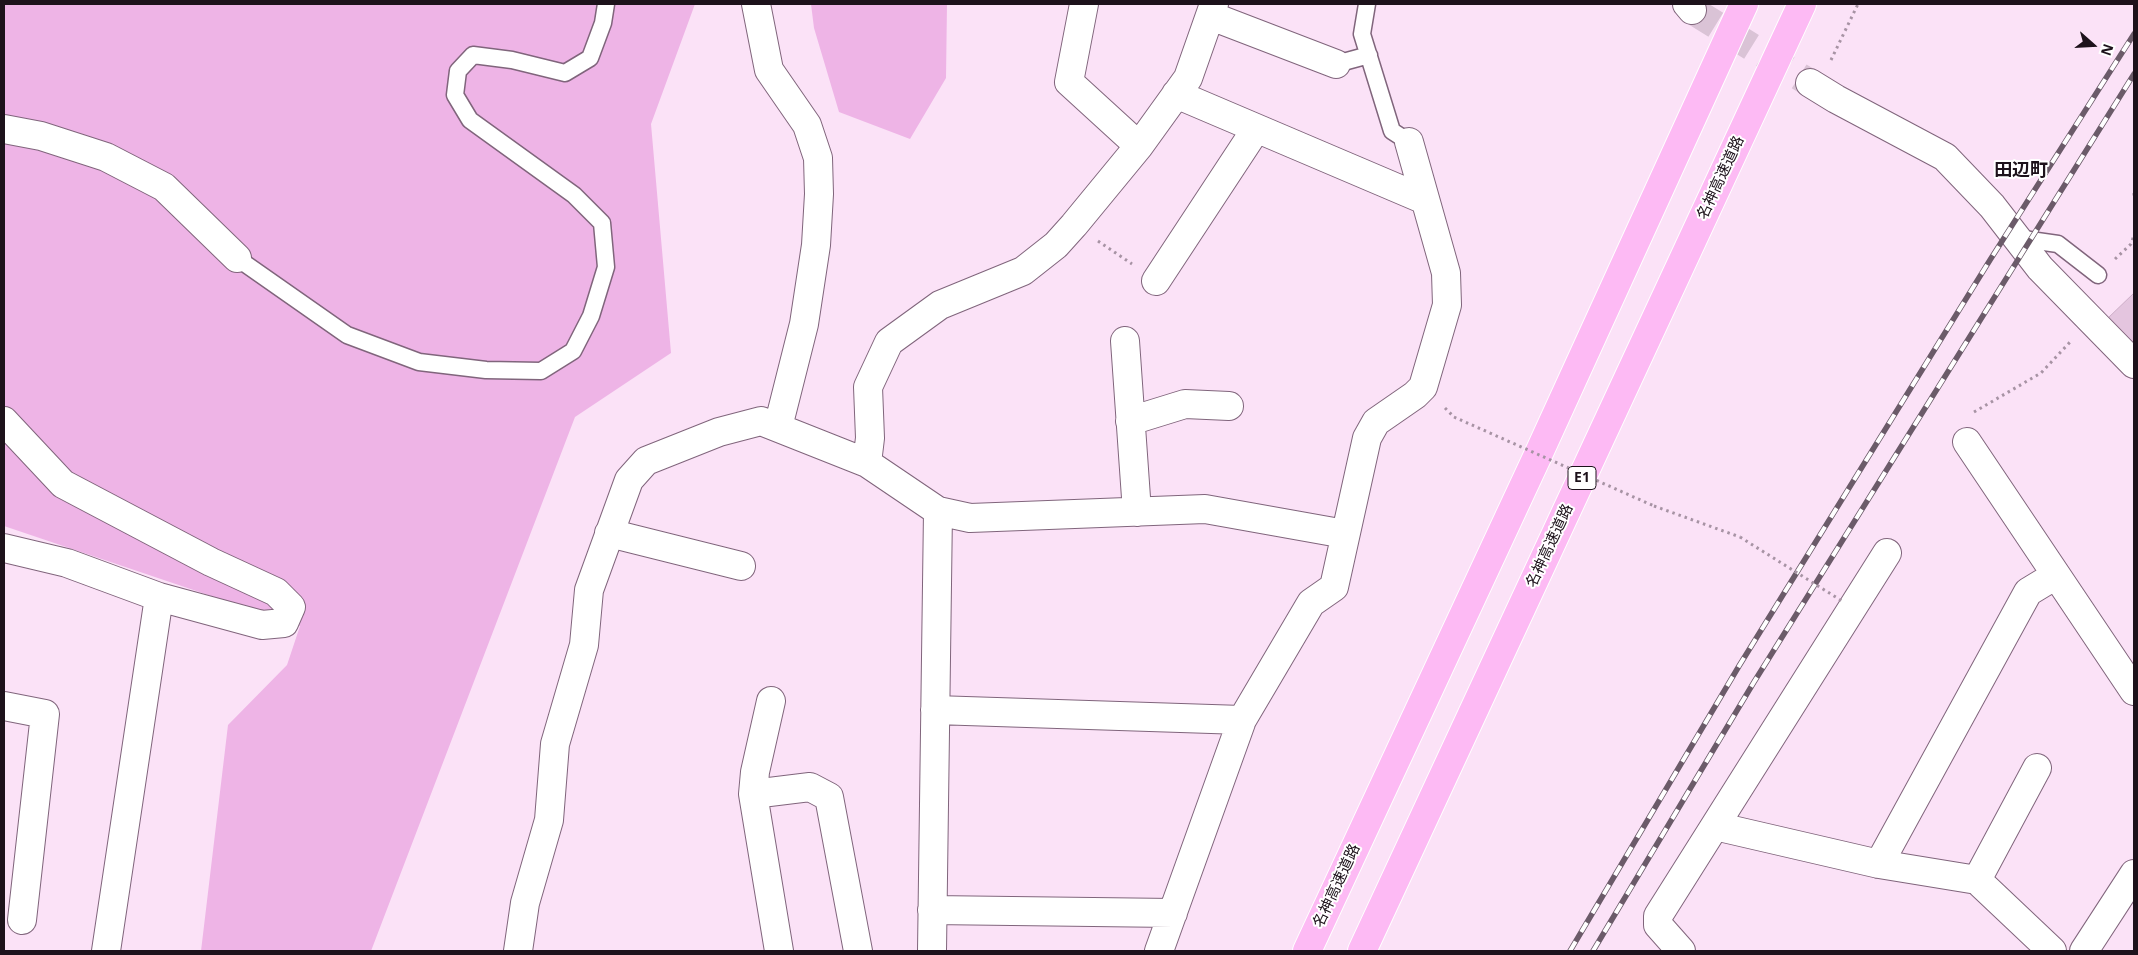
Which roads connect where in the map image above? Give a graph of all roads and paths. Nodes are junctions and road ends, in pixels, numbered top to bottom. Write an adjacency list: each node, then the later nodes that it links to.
1 (606, 4): 25 (lane)
2 (756, 4): 35 (street)
3 (1084, 4): 17 (street)
4 (1366, 4): 9 (lane)
5 (1744, 4): 68 (highway, 名神高速道路)
6 (1802, 4): 69 (highway, 名神高速道路 / E1)
7 (1858, 4): 10 (path)
8 (1213, 10): 11 (street); 13 (street)
9 (1369, 55): 11 (lane); 16 (lane)
10 (1830, 62)
11 (1336, 64)
12 (1810, 83): 23 (street)
13 (1176, 94): 15 (street); 17 (street)
14 (4, 128): 25 (street)
15 (1256, 129): 20 (street); 27 (street)
16 (1409, 142): 20 (street)
17 (1139, 146): 21 (street)
18 (2134, 193): 19 (path)
19 (2134, 198)
20 (1425, 200): 41 (street)
21 (1074, 226): 27 (path); 37 (street)
22 (2134, 235): 24 (path)
23 (2016, 238): 26 (lane); 28 (street)
24 (2131, 244)
25 (237, 258)
26 (2098, 275)
27 (1156, 281)
28 (2092, 318): 30 (street); 36 (path)
29 (1125, 341): 34 (street)
30 (2134, 364)
31 (1229, 406): 34 (street)
32 (1454, 417): 47 (path, bridge)
33 (4, 421): 46 (street)
34 (1130, 421): 39 (street)
35 (778, 427): 37 (street); 40 (street)
36 (1967, 442): 45 (street)
37 (867, 463): 38 (street)
38 (938, 511): 39 (street); 51 (street)
39 (1137, 512): 41 (street)
40 (610, 533): 44 (street); 63 (street)
41 (1345, 534): 52 (street)
42 (4, 548): 46 (street)
43 (1887, 553): 55 (street)
44 (741, 566)
45 (2056, 575): 48 (street); 56 (street)
46 (159, 597): 62 (street)
47 (1842, 600)
48 (2134, 691)
49 (771, 701): 54 (street)
50 (4, 706): 61 (street)
51 (935, 710): 52 (street); 59 (street)
52 (1242, 720): 60 (street)
53 (2037, 768): 58 (street)
54 (754, 794): 64 (street); 65 (street)
55 (1715, 826): 56 (street); 70 (street)
56 (1879, 864): 58 (street)
57 (2134, 874): 72 (street)
58 (1978, 880): 71 (street)
59 (932, 910): 60 (street); 66 (street)
60 (1173, 913): 67 (street)
61 (22, 920)
62 (106, 951)
63 (518, 951)
64 (779, 951)
65 (858, 951)
66 (932, 951)
67 (1159, 951)
68 (1307, 951)
69 (1362, 951)
70 (1681, 951)
71 (2052, 951)
72 (2084, 951)

